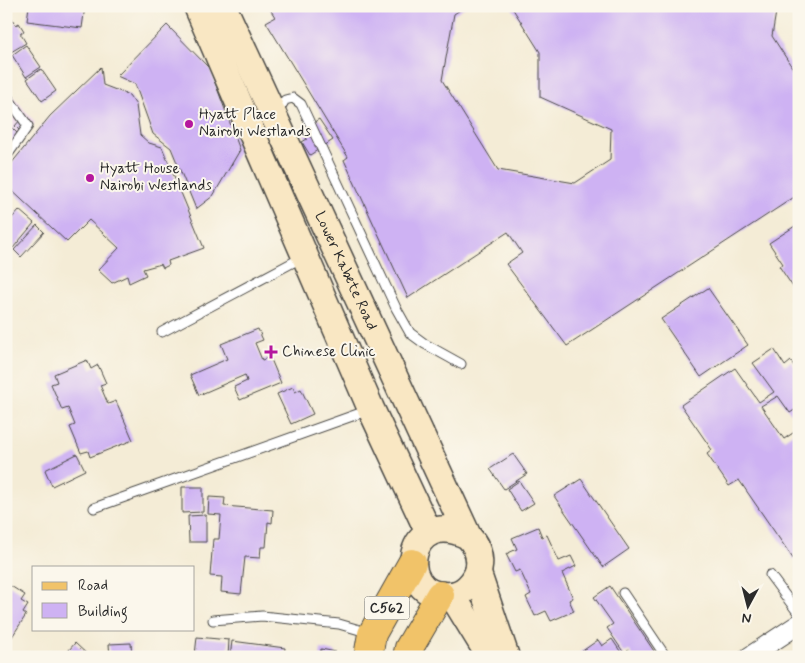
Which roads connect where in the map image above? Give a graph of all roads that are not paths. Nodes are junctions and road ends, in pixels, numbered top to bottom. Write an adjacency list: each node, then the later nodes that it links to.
1 (197, 6): 6 (main road, Lower Kabete Road)
2 (223, 6): 4 (main road, Lower Kabete Road)
3 (6, 95): 5 (lane)
4 (274, 118): 8 (lane); 12 (main road, Lower Kabete Road)
5 (6, 157)
6 (305, 256): 7 (lane); 9 (main road, Lower Kabete Road)
7 (162, 332)
8 (461, 364)
9 (371, 409): 10 (lane); 11 (main road, Lower Kabete Road)
10 (94, 508)
11 (428, 533): 12 (main road); 13 (main road)
12 (468, 536): 14 (main road, Lower Kabete Road)
13 (412, 562): 17 (main road); 21 (main road, C562)
14 (478, 574): 17 (main road); 25 (main road, Lower Kabete Road)
15 (770, 575): 18 (lane)
16 (623, 593): 26 (lane)
17 (446, 595): 23 (main road, C562); 24 (main road)
18 (799, 614)
19 (214, 620): 21 (lane)
20 (799, 624): 22 (street)
21 (370, 645)
22 (760, 654)
23 (406, 657)
24 (490, 657)
25 (506, 657)
26 (666, 657)

